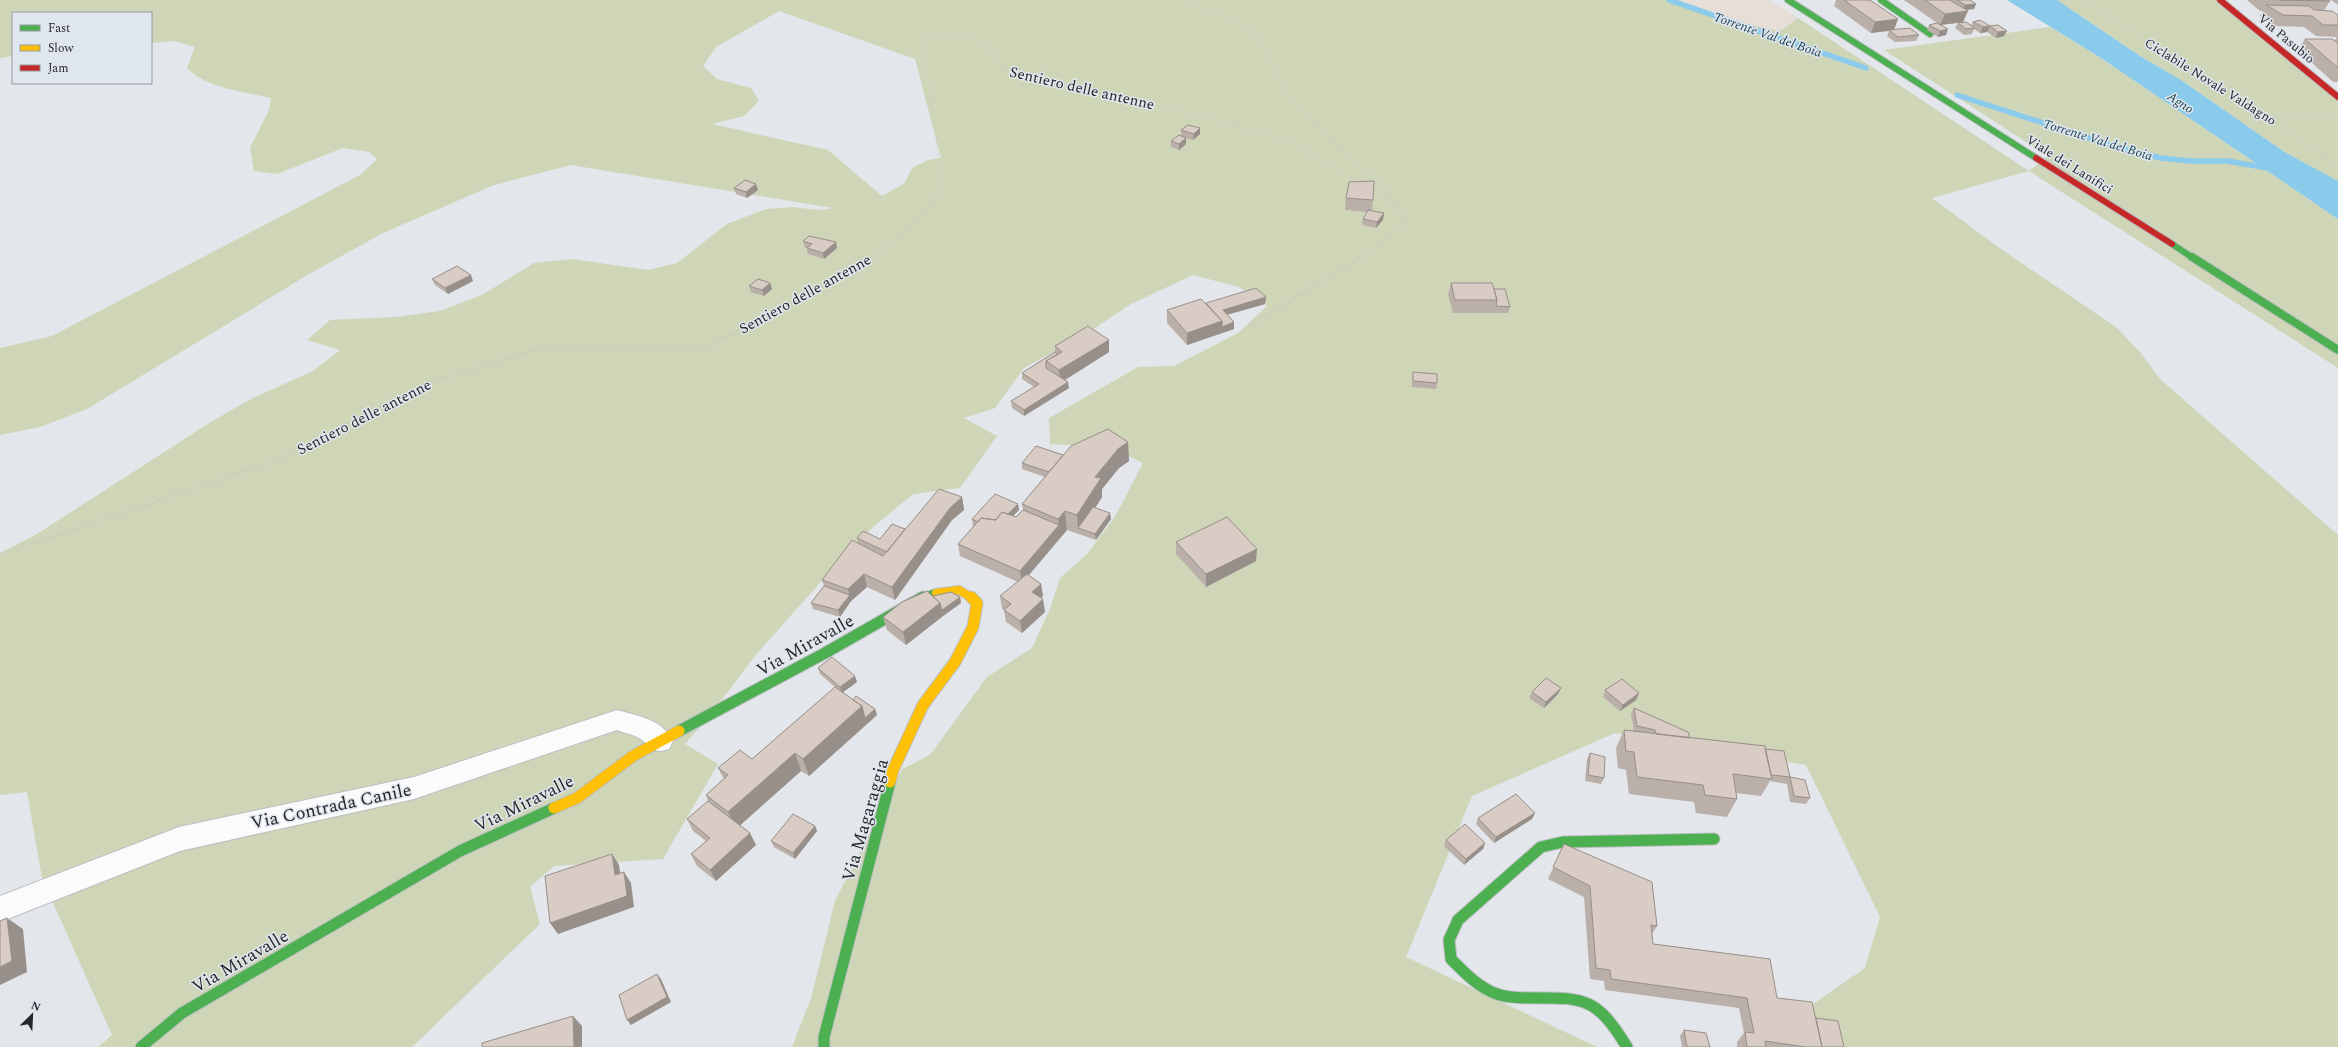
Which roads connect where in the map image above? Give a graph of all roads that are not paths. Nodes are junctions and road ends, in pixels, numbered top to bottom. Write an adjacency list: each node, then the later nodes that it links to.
1 (1788, 0): 6 (street, Viale dei Lanifici)
2 (1882, 0): 4 (street)
3 (2220, 0): 5 (street, Via Pasubio)
4 (1930, 34)
5 (2338, 97)
6 (2338, 350)
7 (926, 595): 8 (street, Via Miravalle); 12 (street, Via Magaraggia)
8 (660, 741): 10 (street, Via Contrada Canile); 11 (street, Via Miravalle)
9 (1714, 839): 13 (street)
10 (0, 909)
11 (141, 1047)
12 (824, 1047)
13 (1627, 1047)

